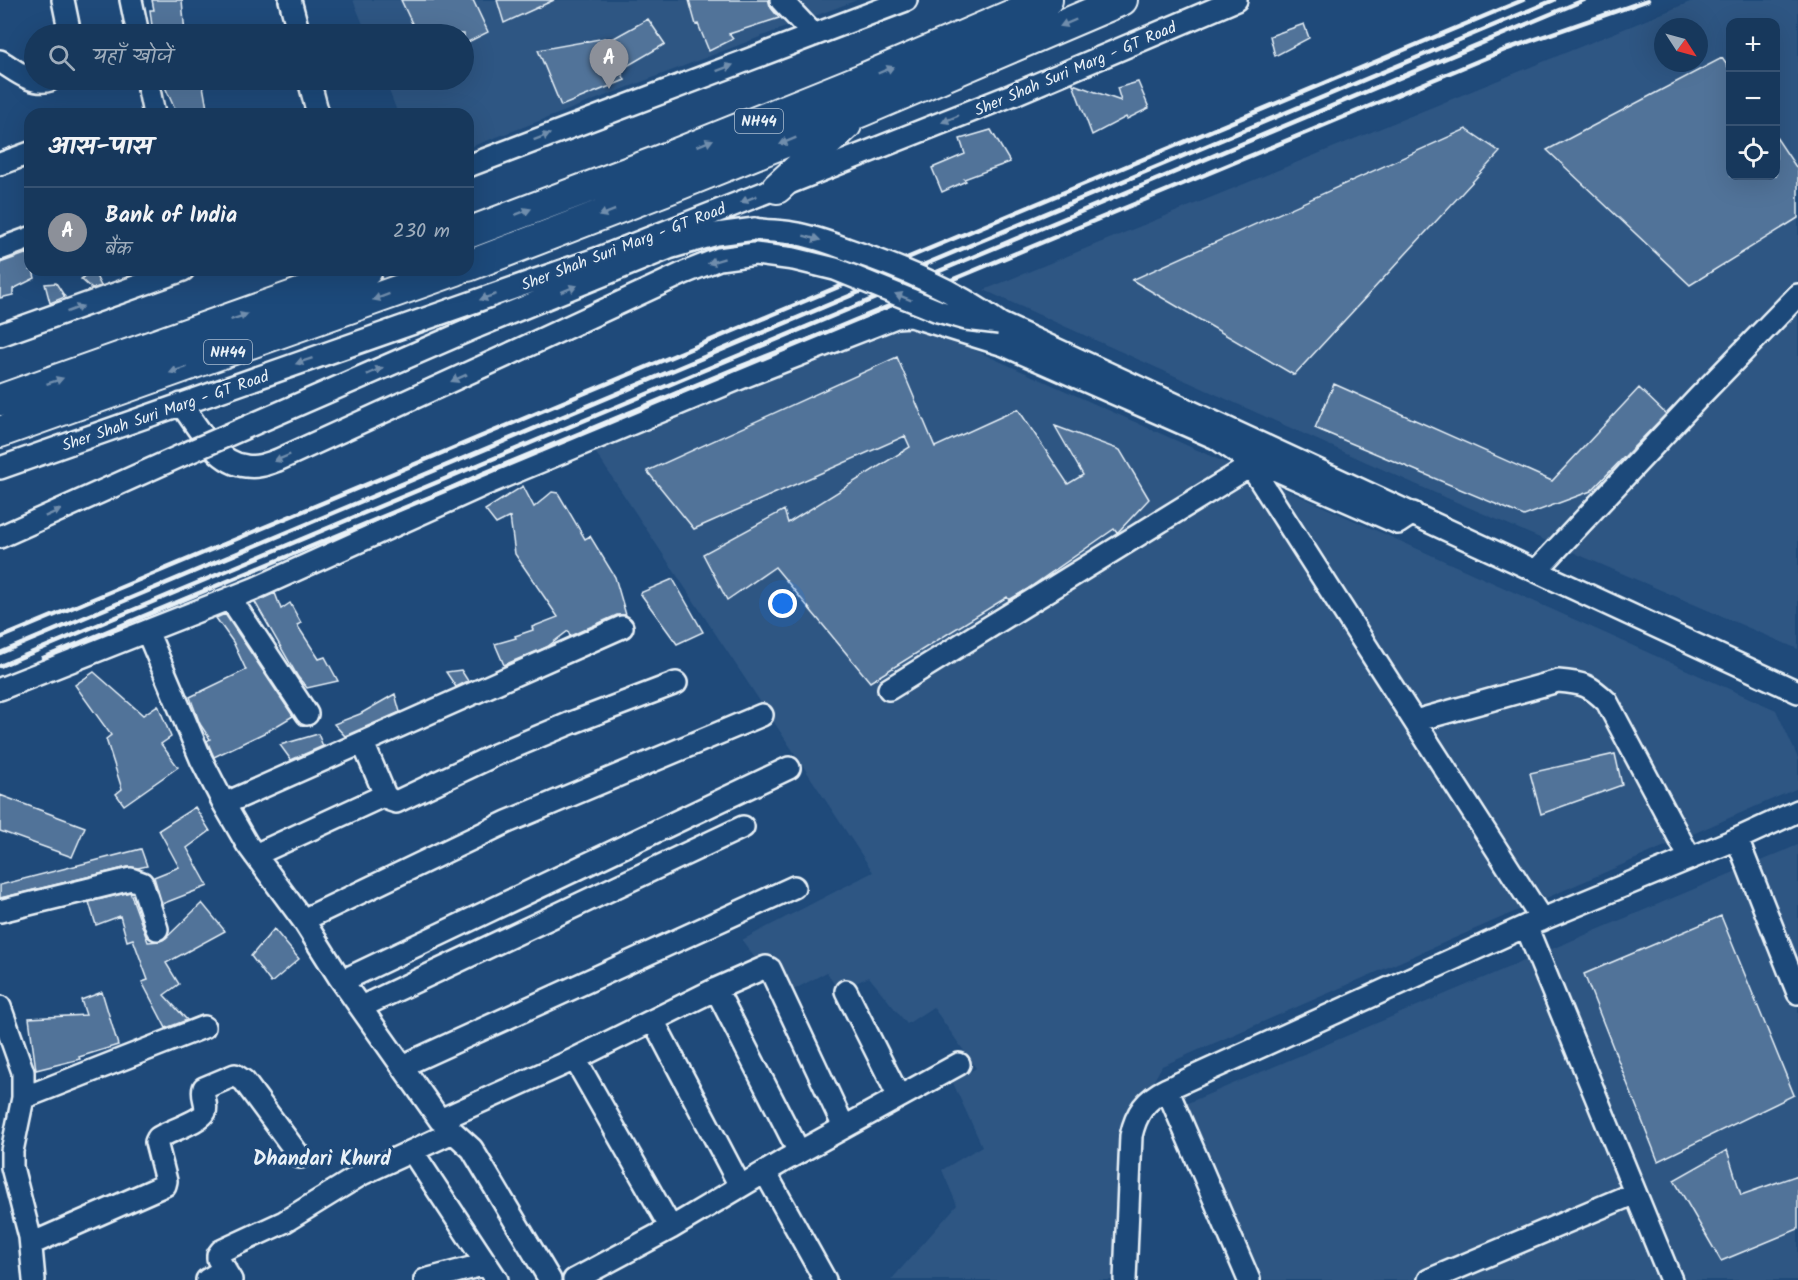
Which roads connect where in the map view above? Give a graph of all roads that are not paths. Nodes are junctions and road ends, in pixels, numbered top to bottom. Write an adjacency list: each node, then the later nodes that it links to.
1 (63, 0): 9 (street)
2 (131, 0): 10 (street)
3 (290, 0): 11 (street)
4 (781, 0): 12 (street)
5 (906, 0): 12 (street)
6 (1047, 0): 24 (highway, NH44, one-way to 6)
7 (1122, 0): 19 (highway, NH44, one-way to 19)
8 (1236, 0): 23 (street, Sher Shah Suri Marg - GT Road, one-way to 23)
9 (68, 24)
10 (136, 24)
11 (296, 24)
12 (814, 35): 22 (street, one-way to 12)
13 (0, 61): 14 (street)
14 (24, 75)
15 (147, 90): 17 (street)
16 (312, 90): 18 (street)
17 (148, 108)
18 (316, 108)
19 (862, 111): 23 (highway); 27 (highway, NH44, one-way to 27)
20 (24, 155): 21 (street)
21 (0, 164)
22 (474, 164)
23 (777, 188): 35 (street, Sher Shah Suri Marg - GT Road, one-way to 35)
24 (474, 231)
25 (24, 240): 26 (street)
26 (0, 249)
27 (474, 264)
28 (166, 276): 33 (street, one-way to 28)
29 (351, 276): 34 (highway, NH44, one-way to 29)
30 (439, 276): 36 (highway, Sher Shah Suri Marg - GT Road / NH44, one-way to 36)
31 (1798, 295): 41 (street)
32 (999, 323): 35 (street, one-way to 35, bridge); 39 (street); 40 (street, one-way to 32, bridge)
33 (0, 335)
34 (0, 400)
35 (181, 404): 38 (street, Sher Shah Suri Marg - GT Road)
36 (0, 432)
37 (1244, 459): 39 (street); 42 (street); 46 (street); 51 (street)
38 (0, 468)
39 (1413, 513): 41 (street)
40 (0, 537)
41 (1537, 570): 48 (street)
42 (230, 598): 44 (street); 49 (street)
43 (622, 627): 52 (street)
44 (147, 631): 47 (street); 55 (street)
45 (676, 683): 54 (street)
46 (889, 689)
47 (0, 690)
48 (1798, 692)
49 (308, 714)
50 (762, 715): 63 (street)
51 (1415, 721): 60 (street); 64 (street)
52 (363, 743): 54 (street); 55 (street)
53 (789, 768): 66 (street)
54 (385, 795): 59 (street)
55 (224, 804): 59 (street)
56 (1798, 811): 58 (street)
57 (743, 827): 71 (street)
58 (1737, 839): 60 (street); 69 (street)
59 (255, 855): 63 (street)
60 (1690, 858): 64 (street)
61 (795, 888): 76 (street)
62 (0, 911): 65 (street)
63 (303, 920): 66 (street)
64 (1534, 923): 77 (street); 87 (street)
65 (157, 929)
66 (342, 981): 71 (street)
67 (716, 989): 72 (street); 81 (street); 83 (street)
68 (846, 991): 78 (street)
69 (1798, 993)
70 (0, 1007): 79 (street)
71 (361, 1008): 76 (street)
72 (653, 1020): 74 (street); 86 (street)
73 (204, 1027): 79 (street)
74 (575, 1059): 80 (street); 88 (street)
75 (959, 1064): 78 (street)
76 (402, 1066): 80 (street)
77 (1167, 1089): 97 (street); 98 (street)
78 (899, 1097): 81 (street)
79 (23, 1098): 89 (street)
80 (446, 1126): 82 (street); 94 (street)
81 (844, 1127): 83 (street)
82 (412, 1151): 90 (street); 91 (street)
83 (799, 1152): 85 (street)
84 (300, 1157): 89 (street)
85 (765, 1172): 86 (street); 96 (street)
86 (740, 1186): 88 (street)
87 (1635, 1193): 99 (street); 100 (street)
88 (671, 1228): 95 (street)
89 (31, 1244): 92 (street)
90 (491, 1272): 93 (street)
91 (221, 1276)
92 (34, 1280)
93 (425, 1280)
94 (550, 1280)
95 (574, 1280)
96 (825, 1280)
97 (1125, 1280)
98 (1249, 1280)
99 (1429, 1280)
100 (1671, 1280)

